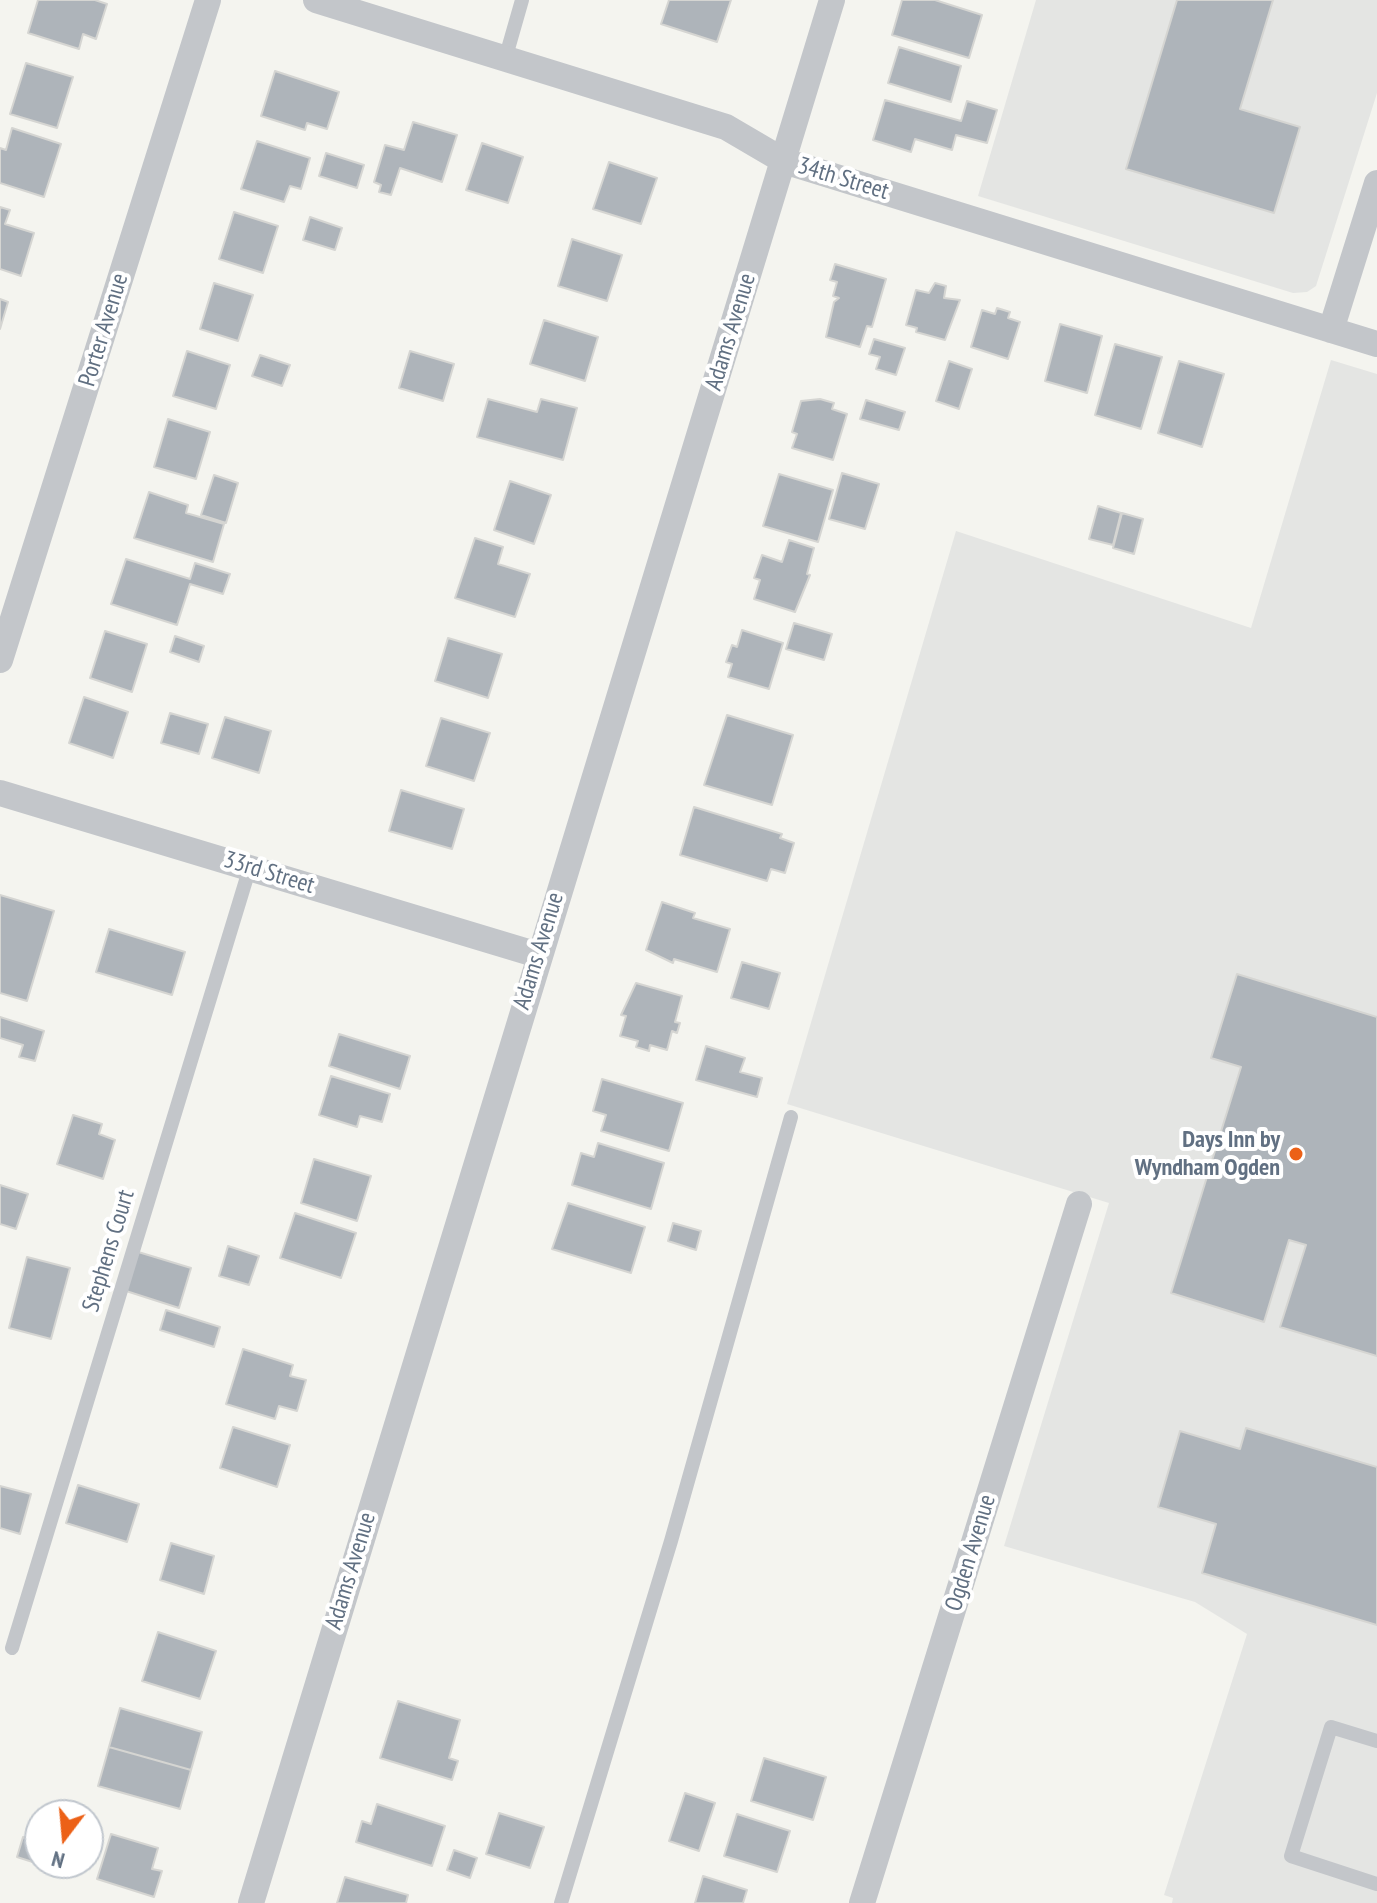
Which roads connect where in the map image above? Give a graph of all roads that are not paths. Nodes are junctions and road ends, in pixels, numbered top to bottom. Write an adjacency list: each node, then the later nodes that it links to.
1 (208, 0): 10 (street, Porter Avenue)
2 (316, 0): 5 (street, 34th Street)
3 (522, 0): 5 (lane)
4 (832, 0): 6 (street, Adams Avenue)
5 (506, 56): 6 (street, 34th Street)
6 (784, 161): 8 (street, 34th Street); 13 (street, Adams Avenue)
7 (1377, 183): 8 (street)
8 (1331, 330): 9 (street, 34th Street)
9 (1377, 344)
10 (0, 660)
11 (0, 793): 12 (street, 33rd Street)
12 (250, 867): 13 (street, 33rd Street); 16 (lane, Stephens Court)
13 (538, 955): 19 (street, Adams Avenue)
14 (791, 1117): 20 (lane)
15 (1079, 1204): 21 (street, Ogden Avenue)
16 (12, 1648)
17 (1377, 1741): 18 (lane)
18 (1377, 1884)
19 (251, 1903)
20 (561, 1903)
21 (862, 1903)

